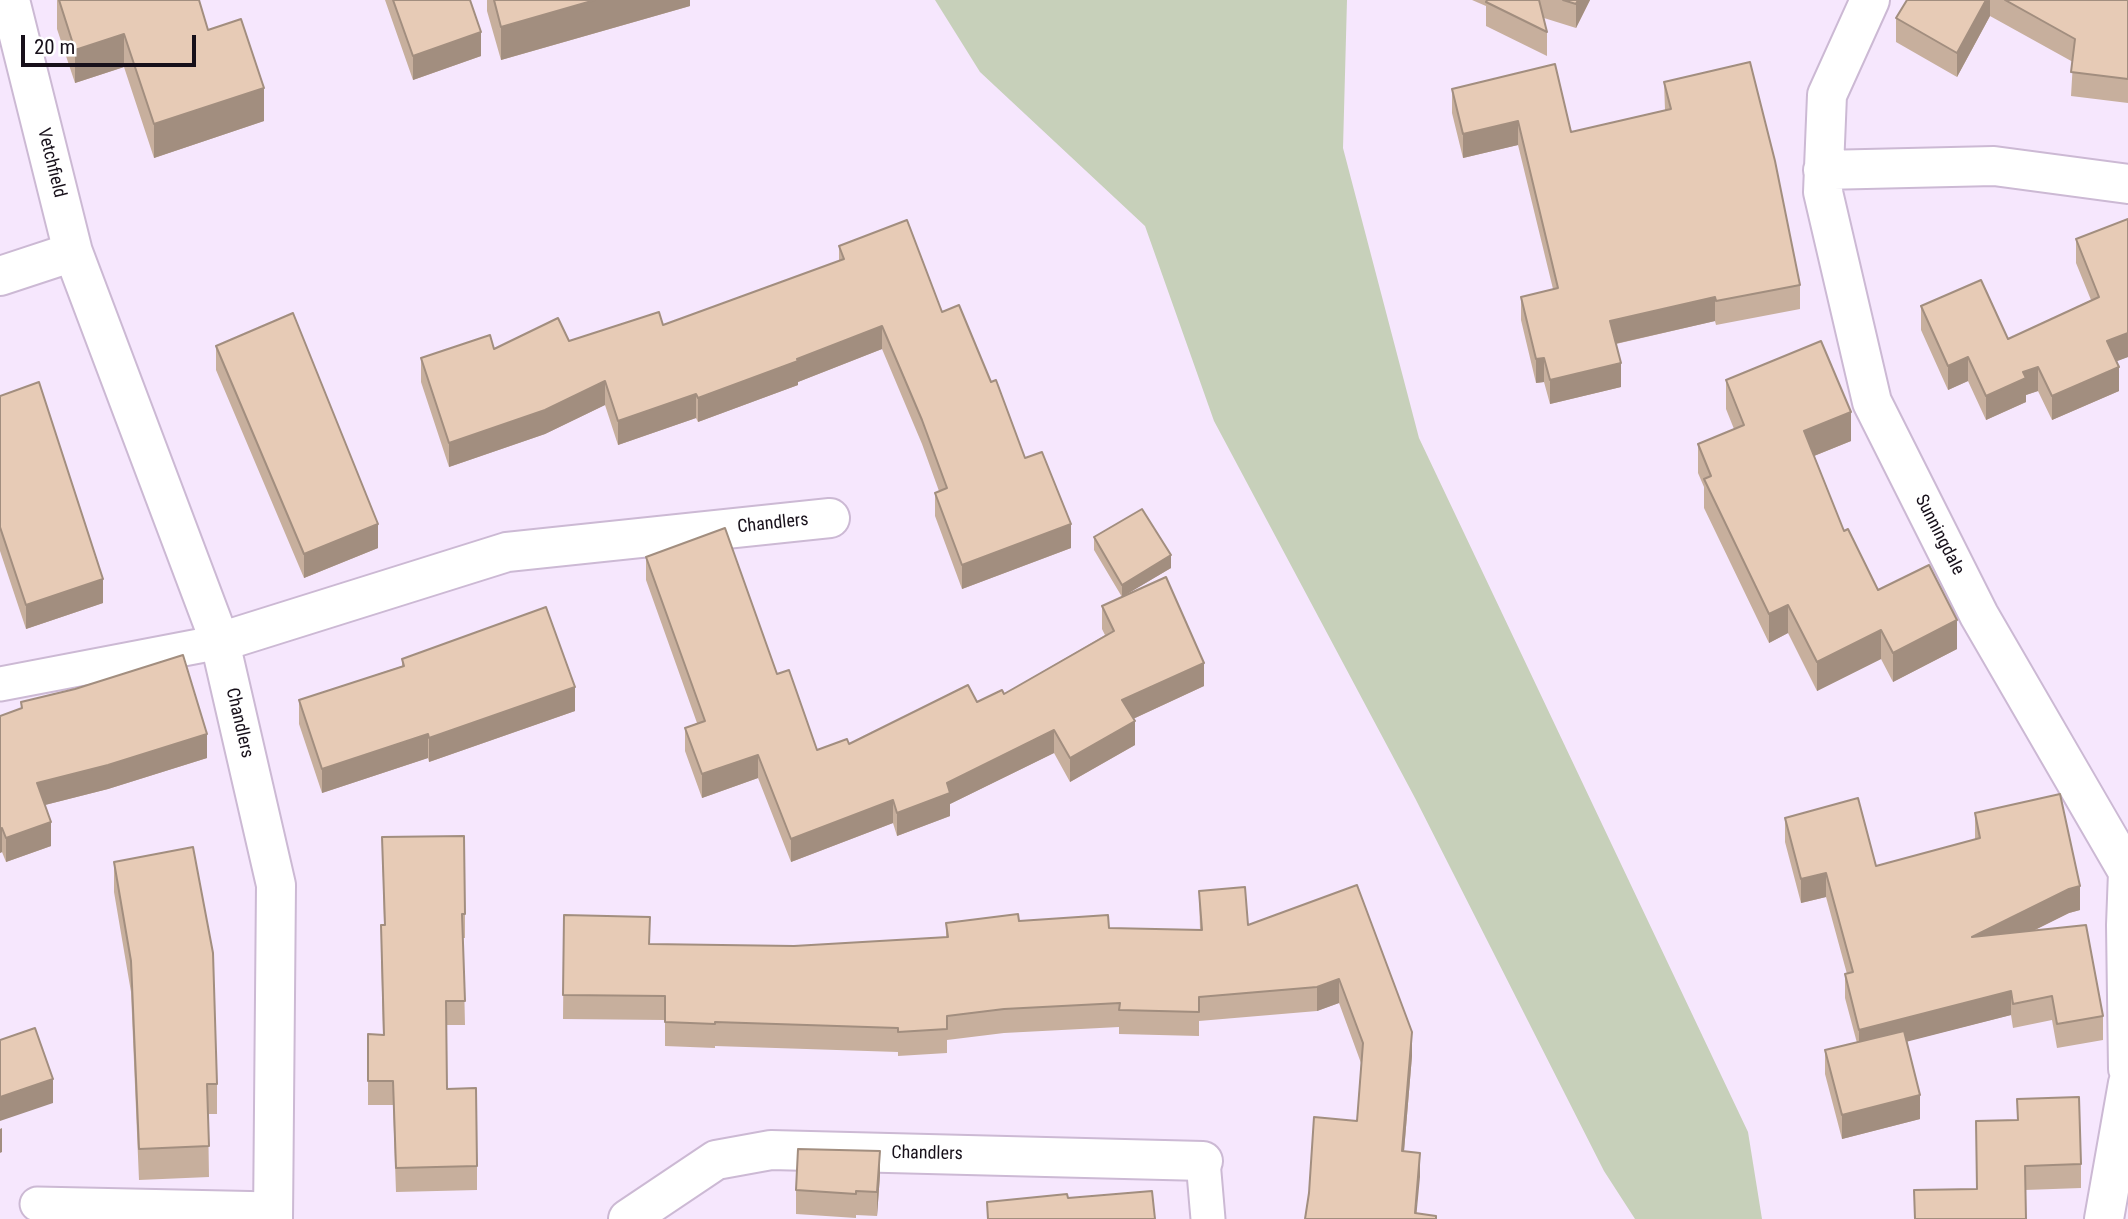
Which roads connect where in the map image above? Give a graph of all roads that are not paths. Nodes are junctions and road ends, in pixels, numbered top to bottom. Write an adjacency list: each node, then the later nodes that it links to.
1 (10, 0): 5 (street, Vetchfield)
2 (1870, 0): 3 (street, Sunningdale)
3 (1823, 170): 4 (street); 10 (street, Sunningdale)
4 (2128, 184)
5 (73, 253): 6 (street); 8 (street, Chandlers)
6 (0, 276)
7 (830, 519): 8 (street, Chandlers)
8 (220, 642): 9 (lane); 15 (street, Chandlers)
9 (0, 684)
10 (2128, 872): 11 (street, Sunningdale)
11 (2128, 1069)
12 (2128, 1083): 18 (street)
13 (1203, 1161): 16 (street, Chandlers); 17 (lane)
14 (37, 1204): 15 (lane)
15 (273, 1214)
16 (628, 1219)
17 (1208, 1219)
18 (2104, 1219)

